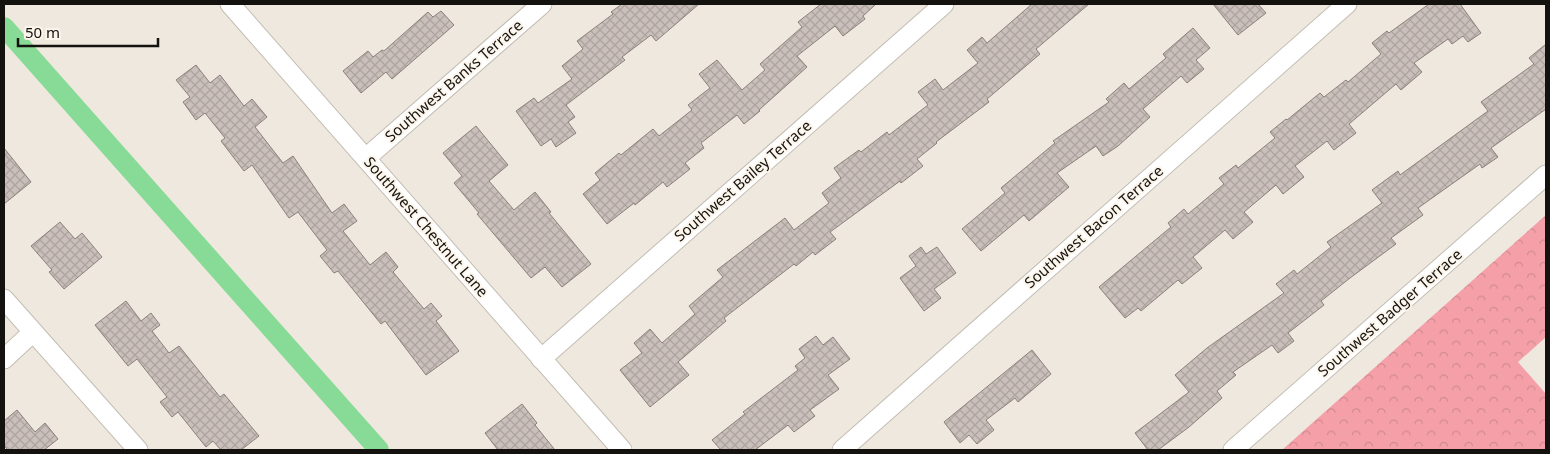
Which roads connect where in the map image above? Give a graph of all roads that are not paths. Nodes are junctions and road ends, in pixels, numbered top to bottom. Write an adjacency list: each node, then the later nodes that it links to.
1 (230, 4): 5 (street, Southwest Chestnut Lane)
2 (542, 4): 5 (street, Southwest Banks Terrace)
3 (944, 4): 10 (street, Southwest Bailey Terrace)
4 (1347, 4): 13 (street, Southwest Bacon Terrace)
5 (366, 158): 10 (street, Southwest Chestnut Lane)
6 (1546, 175): 14 (street, Southwest Badger Terrace)
7 (4, 299): 8 (street)
8 (33, 332): 9 (street); 11 (street)
9 (4, 359)
10 (542, 359): 12 (street, Southwest Chestnut Lane)
11 (138, 450)
12 (622, 450)
13 (842, 450)
14 (1233, 450)

